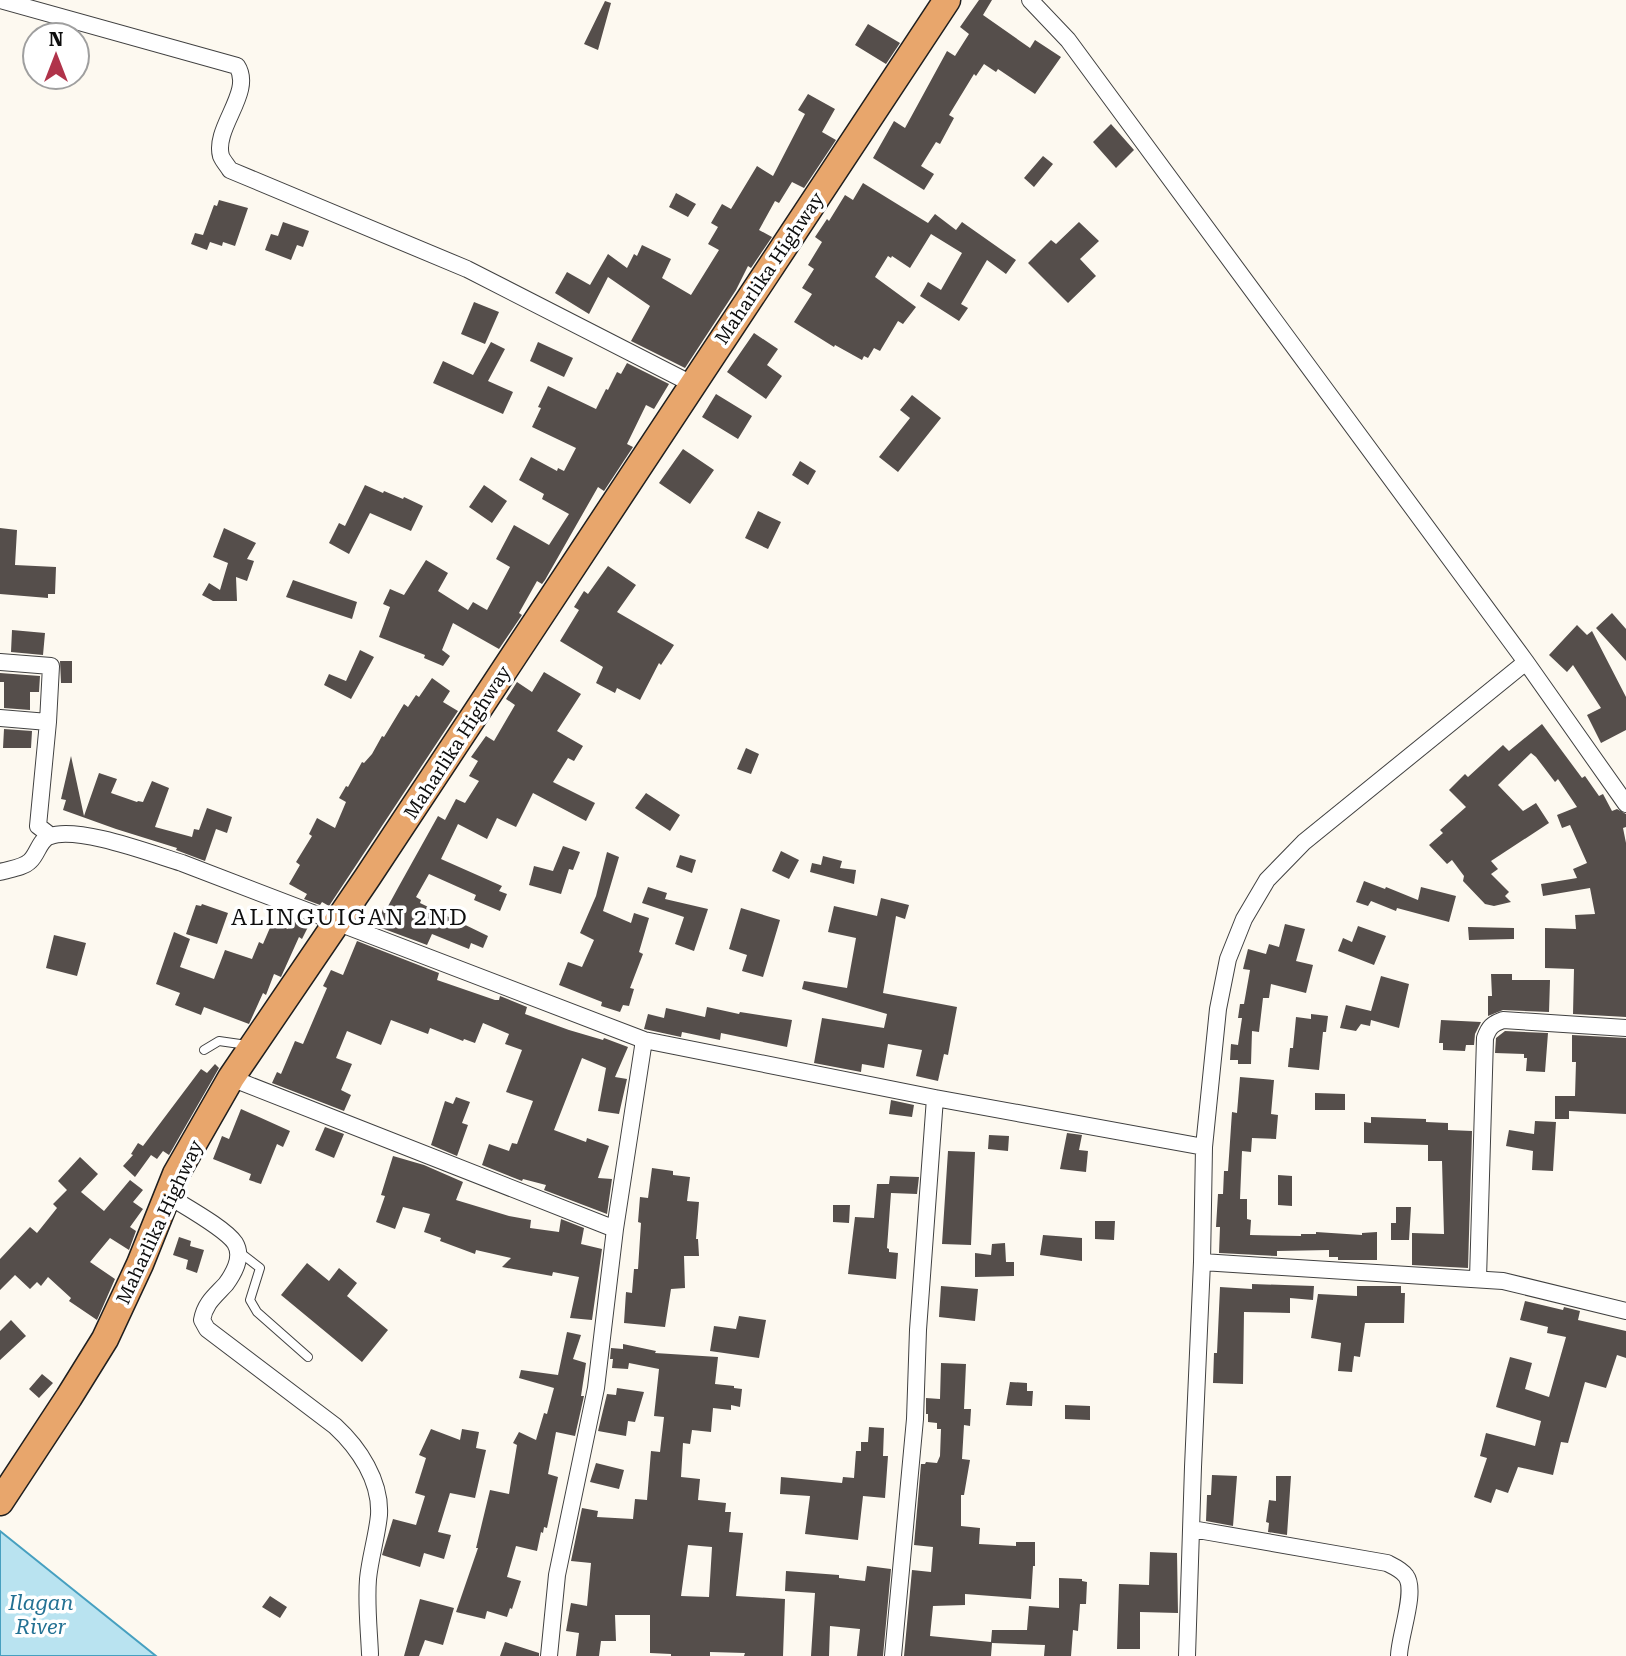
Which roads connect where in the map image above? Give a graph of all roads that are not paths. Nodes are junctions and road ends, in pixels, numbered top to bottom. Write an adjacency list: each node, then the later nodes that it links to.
1 (0, 0): 4 (street)
2 (947, 0): 4 (highway, Maharlika Highway)
3 (1030, 0): 6 (street)
4 (692, 384): 12 (highway, Maharlika Highway)
5 (0, 662): 8 (street)
6 (1527, 662): 9 (street); 19 (street)
7 (0, 718): 8 (street)
8 (48, 722): 10 (street)
9 (1626, 804)
10 (51, 835): 11 (street); 12 (street)
11 (0, 872)
12 (337, 921): 14 (street); 15 (highway, Maharlika Highway)
13 (1626, 1028): 24 (street)
14 (644, 1040): 18 (street); 21 (street)
15 (253, 1046): 16 (lane); 17 (highway, Maharlika Highway)
16 (204, 1049)
17 (230, 1078): 20 (highway, Maharlika Highway); 21 (street)
18 (935, 1098): 19 (street); 31 (street)
19 (1204, 1147): 23 (street)
20 (167, 1195): 22 (street); 27 (highway, Maharlika Highway)
21 (615, 1229): 30 (street)
22 (238, 1251): 26 (lane); 29 (street)
23 (1202, 1262): 24 (street); 28 (street)
24 (1478, 1279): 25 (street)
25 (1626, 1311)
26 (308, 1357)
27 (0, 1502)
28 (1192, 1529): 32 (street); 33 (street)
29 (370, 1654)
30 (549, 1656)
31 (893, 1656)
32 (1187, 1656)
33 (1399, 1656)

